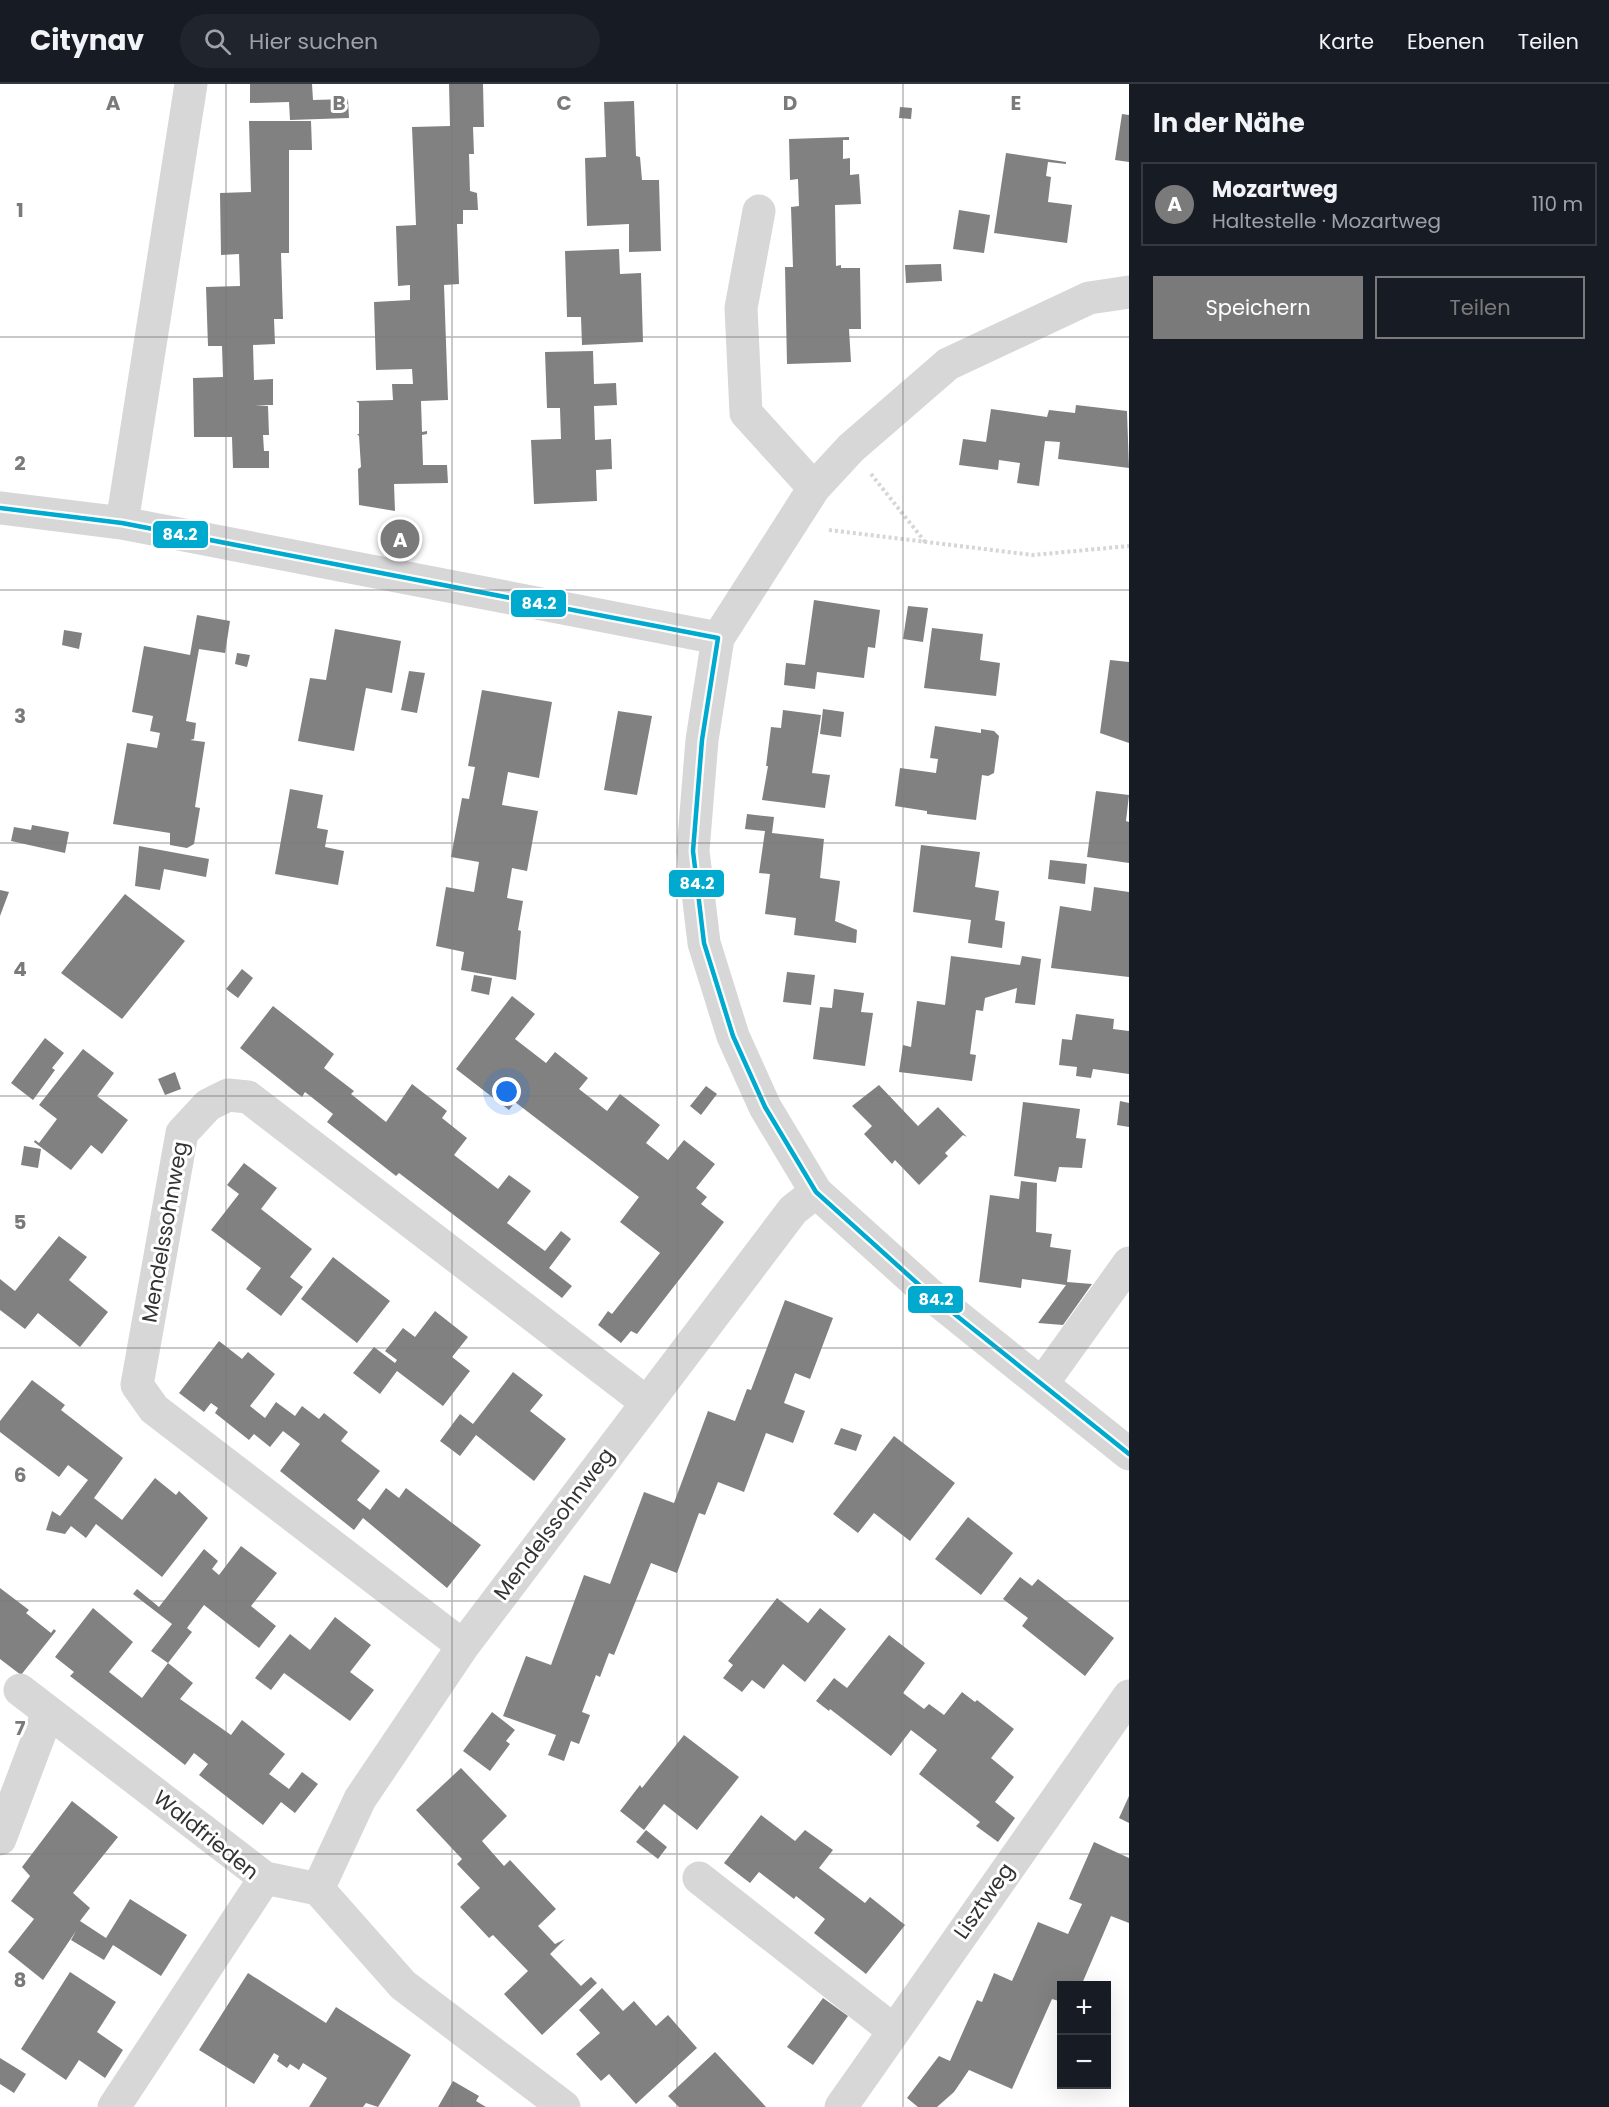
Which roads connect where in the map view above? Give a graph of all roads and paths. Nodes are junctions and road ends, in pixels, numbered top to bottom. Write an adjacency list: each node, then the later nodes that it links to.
1 (191, 84): 7 (street)
2 (759, 211): 5 (street)
3 (1129, 292): 4 (street)
4 (851, 448): 5 (street); 9 (path)
5 (814, 488): 8 (street)
6 (0, 508): 7 (street)
7 (122, 523): 11 (street)
8 (790, 525): 9 (path); 11 (street)
9 (926, 544): 10 (path)
10 (1129, 546)
11 (718, 638): 12 (street)
12 (816, 1192): 14 (street); 15 (street, Mendelssohnweg)
13 (1129, 1263): 14 (street)
14 (1042, 1384): 16 (street)
15 (646, 1402): 17 (street, Mendelssohnweg); 17 (street, Mendelssohnweg)
16 (1129, 1454)
17 (463, 1646): 24 (street, Mendelssohnweg)
18 (20, 1690): 20 (street, Waldfrieden)
19 (1129, 1696): 25 (street, Lisztweg)
20 (48, 1712): 21 (street); 22 (street, Waldfrieden)
21 (0, 1839)
22 (265, 1878): 24 (street); 26 (street, Waldfrieden)
23 (699, 1878): 25 (street)
24 (318, 1890): 27 (street)
25 (893, 2030): 28 (street, Lisztweg)
26 (114, 2107)
27 (564, 2107)
28 (840, 2107)

